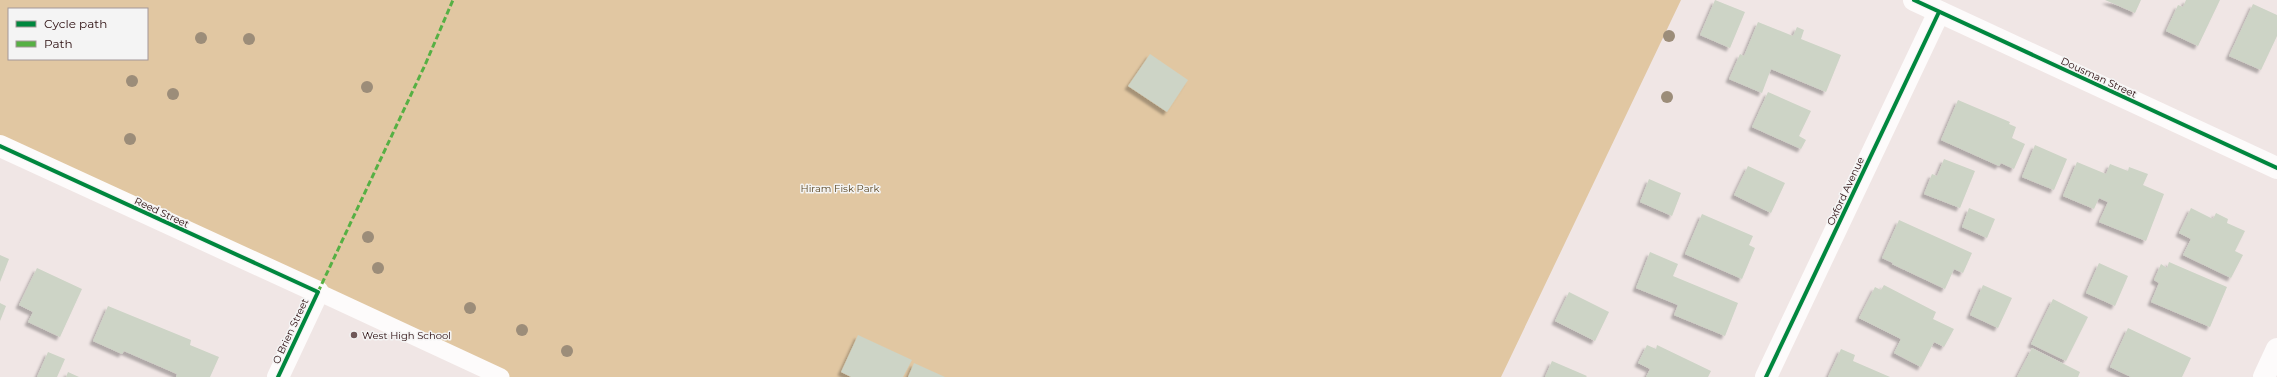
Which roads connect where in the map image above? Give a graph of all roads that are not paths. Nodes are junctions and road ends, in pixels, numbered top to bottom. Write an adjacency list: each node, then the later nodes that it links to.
1 (1914, 0): 2 (street, Dousman Street)
2 (1939, 12): 4 (street, Dousman Street); 9 (street, Oxford Avenue)
3 (0, 146): 5 (street, Reed Street)
4 (2277, 168)
5 (318, 292): 7 (street, O Brien Street); 8 (lane)
6 (2277, 349): 10 (street)
7 (278, 377)
8 (501, 377)
9 (1766, 377)
10 (2264, 377)

